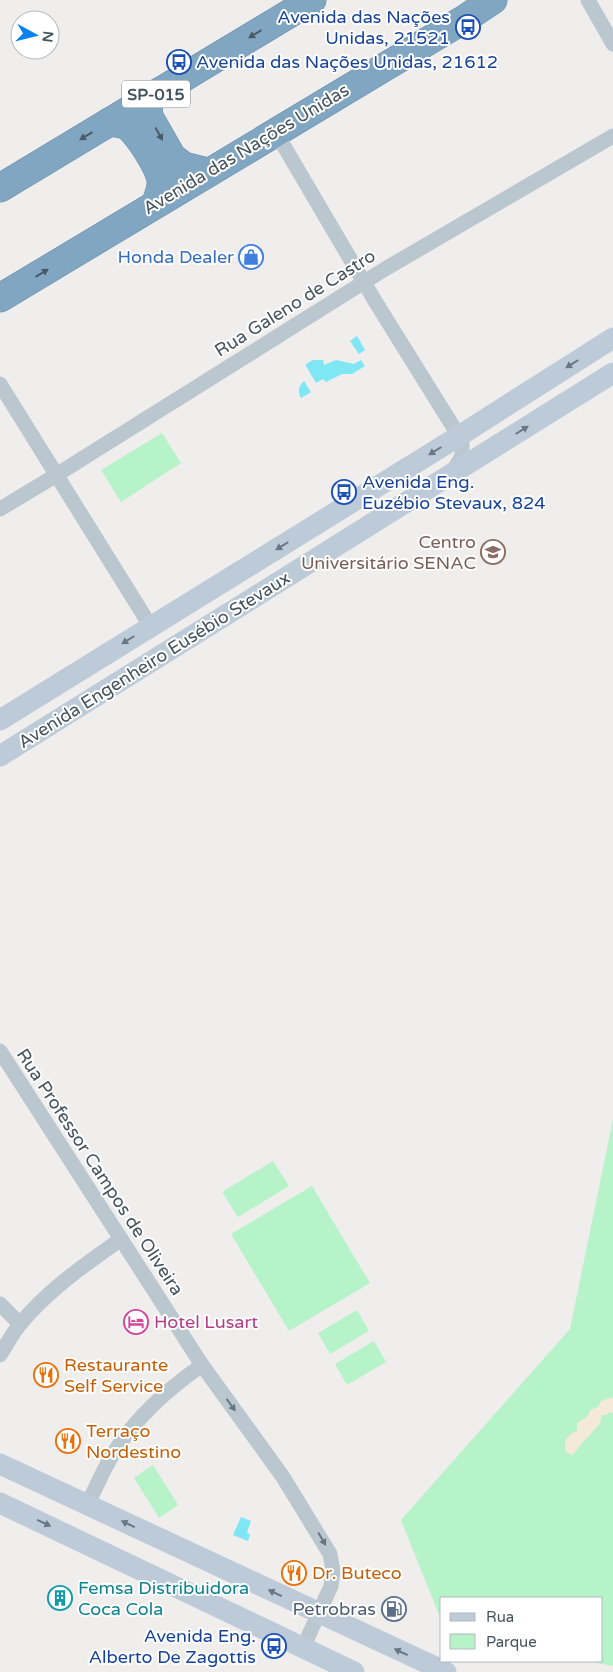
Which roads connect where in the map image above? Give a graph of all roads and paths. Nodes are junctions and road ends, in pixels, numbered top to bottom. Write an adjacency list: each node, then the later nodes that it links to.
1 (312, 0): 5 (highway, SP-015, one-way to 5)
2 (493, 0): 7 (highway, Avenida das Nações Unidas)
3 (588, 0): 4 (street)
4 (613, 44)
5 (159, 92): 6 (highway, SP-015); 9 (highway, one-way to 9)
6 (109, 122): 10 (highway, SP-015, one-way to 10); 11 (highway)
7 (275, 131): 9 (highway, Avenida das Nações Unidas); 12 (street)
8 (613, 136): 12 (street, Rua Galeno de Castro)
9 (208, 172): 11 (highway, Avenida das Nações Unidas)
10 (0, 188)
11 (156, 203): 13 (highway, Avenida das Nações Unidas, one-way to 11)
12 (364, 282): 17 (street); 18 (street, Rua Galeno de Castro)
13 (0, 298)
14 (613, 338): 17 (main road, Avenida Engenheiro Eusébio Stevaux, one-way to 17)
15 (613, 373): 19 (main road, Avenida Engenheiro Eusébio Stevaux, one-way to 15)
16 (0, 384): 18 (street)
17 (458, 436): 19 (street); 21 (main road, Avenida Engenheiro Eusébio Stevaux, one-way to 21)
18 (56, 475): 20 (street, Rua Galeno de Castro); 21 (street)
19 (450, 475): 23 (main road, Avenida Engenheiro Eusébio Stevaux)
20 (0, 509)
21 (150, 627): 22 (main road, Avenida Engenheiro Eusébio Stevaux, one-way to 22)
22 (0, 720)
23 (0, 756)
24 (0, 1050): 25 (street, Rua Professor Campos de Oliveira)
25 (121, 1239): 27 (street); 29 (street, Rua Professor Campos de Oliveira)
26 (0, 1304): 27 (street)
27 (20, 1324): 28 (street)
28 (0, 1355)
29 (202, 1365): 32 (street); 33 (street, Rua Professor Campos de Oliveira, one-way to 33)
30 (0, 1464): 32 (main road)
31 (0, 1503): 34 (main road, one-way to 34)
32 (88, 1505): 33 (main road, one-way to 32)
33 (319, 1614): 34 (street, Rua Professor Campos de Oliveira); 36 (main road, one-way to 33)
34 (303, 1648): 35 (main road)
35 (354, 1672)
36 (446, 1672)

